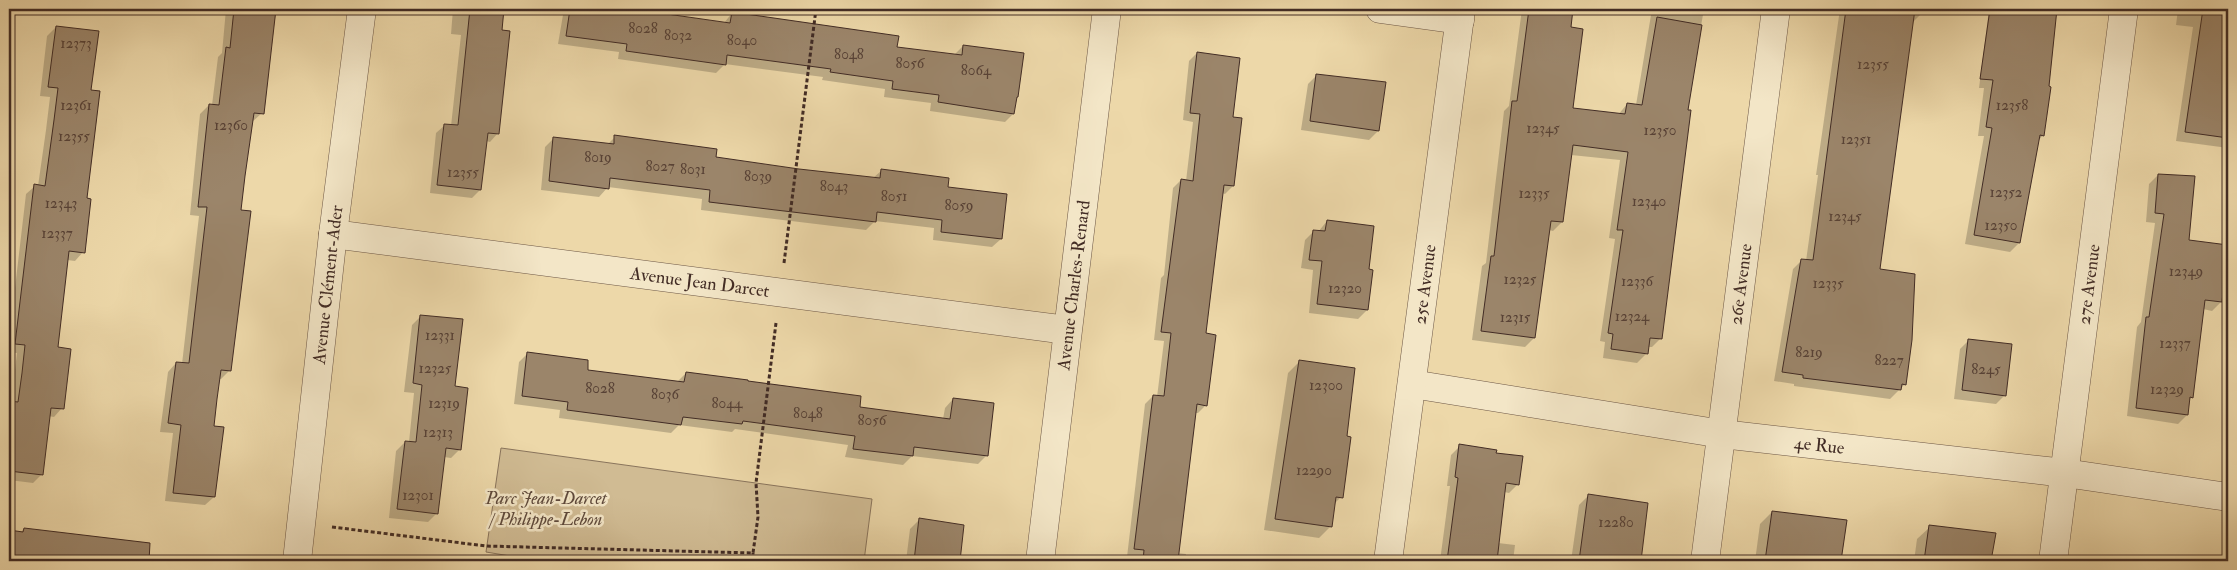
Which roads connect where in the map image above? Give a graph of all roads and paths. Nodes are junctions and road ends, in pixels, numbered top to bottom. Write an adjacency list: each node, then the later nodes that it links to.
1 (362, 9): 8 (street, Avenue Clément-Ader)
2 (816, 9): 9 (path)
3 (1107, 9): 10 (street, Avenue Charles-Renard)
4 (1380, 9): 7 (street)
5 (1776, 9): 12 (street, 26e Avenue)
6 (2124, 9): 13 (street, 27e Avenue)
7 (1461, 14): 11 (street, 25e Avenue)
8 (333, 234): 9 (street, Avenue Jean Darcet); 15 (street, Avenue Clément-Ader)
9 (780, 293): 10 (street, Avenue Jean Darcet); 16 (path)
10 (1068, 330): 19 (street, Avenue Charles-Renard)
11 (1412, 384): 12 (street, 4e Rue); 20 (street, 25e Avenue)
12 (1722, 434): 13 (street, 4e Rue); 21 (street, 26e Avenue)
13 (2065, 473): 14 (street, 4e Rue); 22 (street, 27e Avenue)
14 (2228, 497)
15 (302, 523): 16 (path); 17 (street, Avenue Clément-Ader)
16 (753, 552): 18 (path)
17 (297, 561)
18 (753, 561)
19 (1040, 561)
20 (1388, 561)
21 (1705, 561)
22 (2053, 561)

